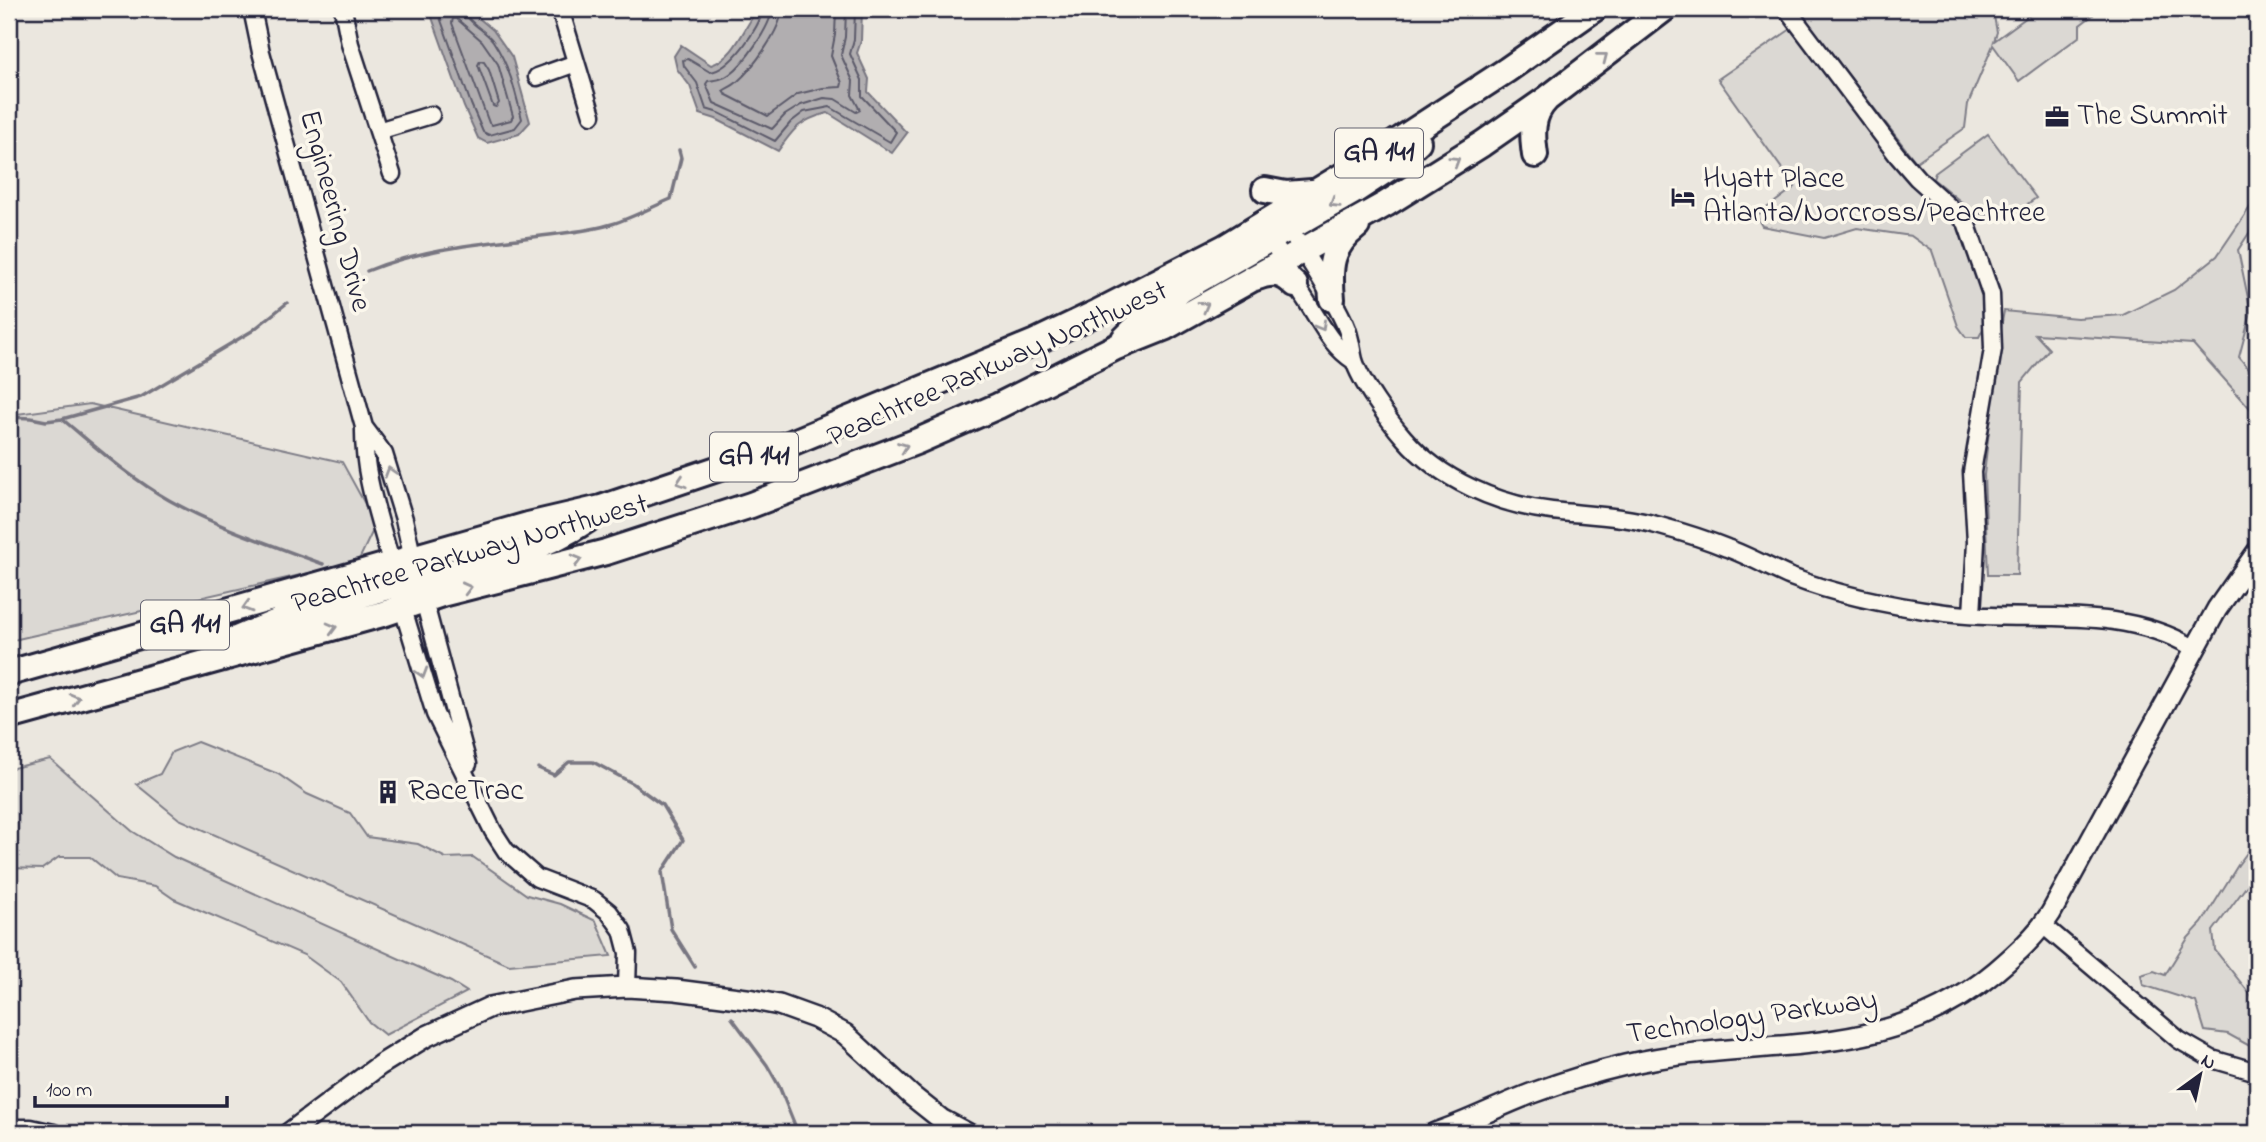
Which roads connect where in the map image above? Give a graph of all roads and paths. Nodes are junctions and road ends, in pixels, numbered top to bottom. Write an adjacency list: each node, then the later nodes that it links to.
1 (252, 9): 25 (street, Engineering Drive)
2 (343, 9): 13 (street)
3 (560, 9): 7 (street)
4 (1594, 9): 10 (highway, Peachtree Parkway Northwest / GA 141)
5 (1664, 9): 9 (highway, Peachtree Parkway Northwest / GA 141, one-way to 5)
6 (1787, 9): 28 (street)
7 (576, 63): 8 (street); 11 (street)
8 (537, 77)
9 (1548, 98): 14 (highway, Peachtree Parkway Northwest / GA 141); 14 (highway)
10 (1442, 113): 17 (highway, Peachtree Parkway Northwest / GA 141); 19 (highway, one-way to 19)
11 (592, 115)
12 (431, 116): 13 (street)
13 (378, 131): 15 (street)
14 (1482, 144): 18 (highway, Peachtree Parkway Northwest / GA 141, one-way to 14)
15 (392, 174)
16 (1265, 190): 17 (highway)
17 (1316, 191): 19 (highway, Peachtree Parkway Northwest / GA 141)
18 (1386, 204): 19 (highway, Peachtree Parkway Northwest / GA 141); 22 (highway)
19 (1281, 236): 20 (highway, Peachtree Parkway Northwest / GA 141); 21 (street); 22 (street); 23 (highway); 27 (highway, Peachtree Parkway Northwest / GA 141, one-way to 27)
20 (1255, 278): 21 (highway); 23 (highway, Peachtree Parkway Northwest / GA 141, one-way to 20)
21 (1294, 285): 24 (street, one-way to 24)
22 (1332, 299): 24 (street)
23 (1116, 347): 27 (highway, Peachtree Parkway Northwest / GA 141, one-way to 23)
24 (1354, 361): 28 (street)
25 (364, 427): 27 (street, Engineering Drive); 27 (street, Engineering Drive, one-way to 25)
26 (2257, 551): 29 (street, Technology Parkway)
27 (408, 583): 30 (highway, Peachtree Parkway Northwest / GA 141, one-way to 30); 31 (highway, Peachtree Parkway Northwest / GA 141, one-way to 27); 32 (street, Engineering Drive); 32 (street, Engineering Drive, one-way to 32)
28 (1972, 615): 29 (street)
29 (2194, 649): 33 (street, Technology Parkway)
30 (9, 673)
31 (9, 717)
32 (474, 789): 34 (street, Engineering Drive)
33 (2043, 925): 35 (street); 37 (street, Technology Parkway)
34 (627, 987): 39 (street); 40 (street)
35 (2257, 1072)
36 (9, 1128): 38 (street)
37 (1442, 1132)
38 (54, 1133)
39 (289, 1133)
40 (967, 1133)

